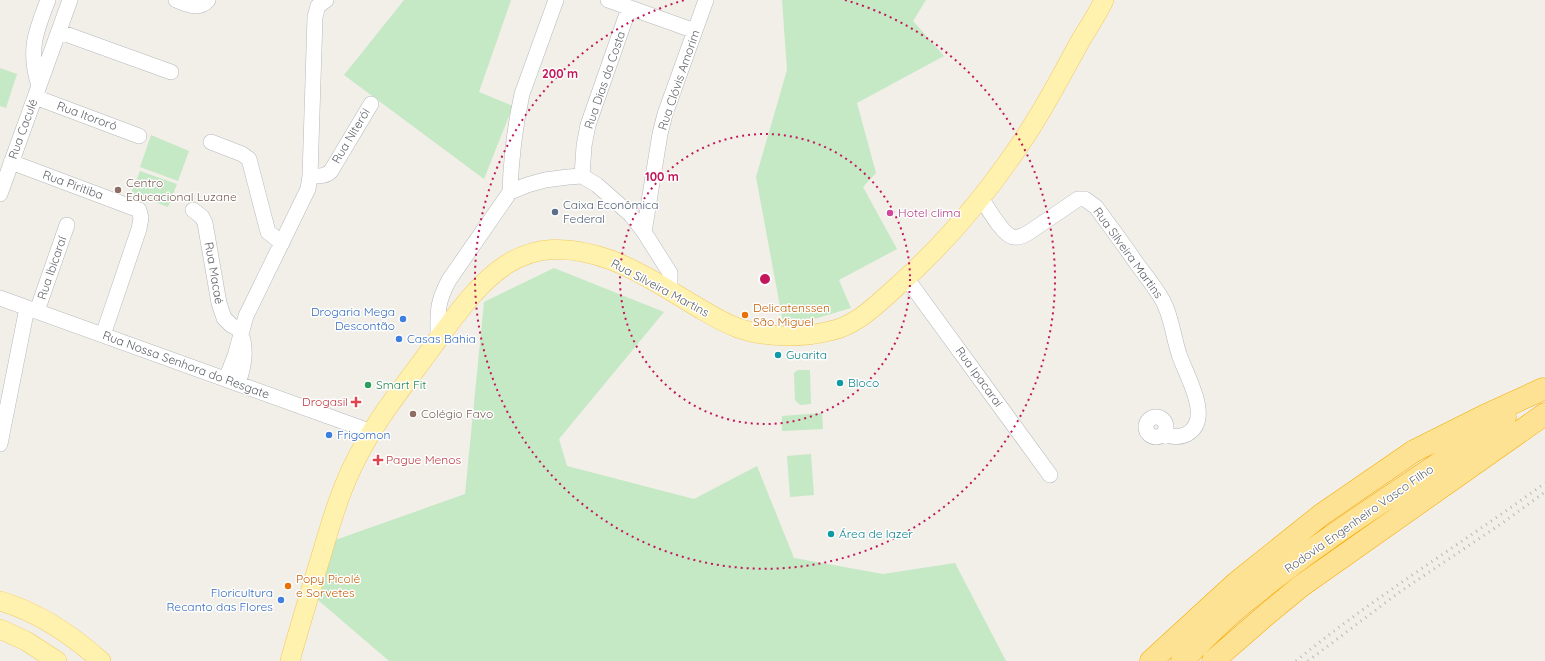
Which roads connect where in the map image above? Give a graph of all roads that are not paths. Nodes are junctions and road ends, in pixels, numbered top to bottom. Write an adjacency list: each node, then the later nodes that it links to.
1 (48, 0): 14 (street, Rua Caculé)
2 (70, 0): 12 (street, Rua Caculé)
3 (176, 0): 4 (street)
4 (208, 0)
5 (556, 0): 21 (street)
6 (608, 0): 10 (street)
7 (706, 0): 11 (street, Rua Clóvis Amorim)
8 (1104, 0): 23 (main road, Rua Silveira Martins)
9 (321, 2): 19 (street)
10 (629, 8): 11 (street); 20 (street, Rua Dias da Costa)
11 (695, 31): 26 (street, Rua Clóvis Amorim)
12 (60, 32): 13 (street); 14 (street, Rua Caculé)
13 (171, 72)
14 (37, 91): 16 (street, Rua Itororó); 18 (street, Rua Caculé)
15 (371, 104): 19 (street, Rua Niterói)
16 (140, 136)
17 (211, 142): 27 (street)
18 (11, 162): 22 (street, Rua Caculé); 33 (street, Rua Piritiba)
19 (310, 176): 27 (street)
20 (582, 176): 21 (street); 26 (street)
21 (510, 192): 34 (street)
22 (0, 194)
23 (981, 198): 29 (main road, Rua Silveira Martins); 39 (street, Rua Silveira Martins)
24 (193, 210): 32 (street, Rua Macaé)
25 (67, 225): 31 (street, Rua Ibicaraí)
26 (644, 232): 28 (street)
27 (282, 243): 32 (street)
28 (672, 275): 29 (main road, Rua Silveira Martins); 34 (main road, Rua Silveira Martins)
29 (907, 279): 41 (street, Rua Ipacarai)
30 (0, 298): 31 (street, Rua Nossa Senhora do Resgate)
31 (32, 309): 33 (street, Rua Nossa Senhora do Resgate); 40 (street, Rua Ibicaraí)
32 (242, 331): 35 (street)
33 (103, 335): 35 (street, Rua Nossa Senhora do Resgate)
34 (438, 339): 38 (main road, Rua Silveira Martins)
35 (232, 382): 38 (street, Rua Nossa Senhora do Resgate)
36 (1544, 388): 47 (highway); 48 (highway, Rodovia Engenheiro Vasco Filho)
37 (1545, 414): 49 (highway, Rodovia Engenheiro Vasco Filho)
38 (372, 432): 46 (main road, Rua Silveira Martins)
39 (1164, 434)
40 (1, 440)
41 (1050, 475)
42 (0, 601): 45 (main road)
43 (0, 629): 44 (main road)
44 (57, 661)
45 (101, 661)
46 (290, 661)
47 (1151, 661)
48 (1182, 661)
49 (1213, 661)

